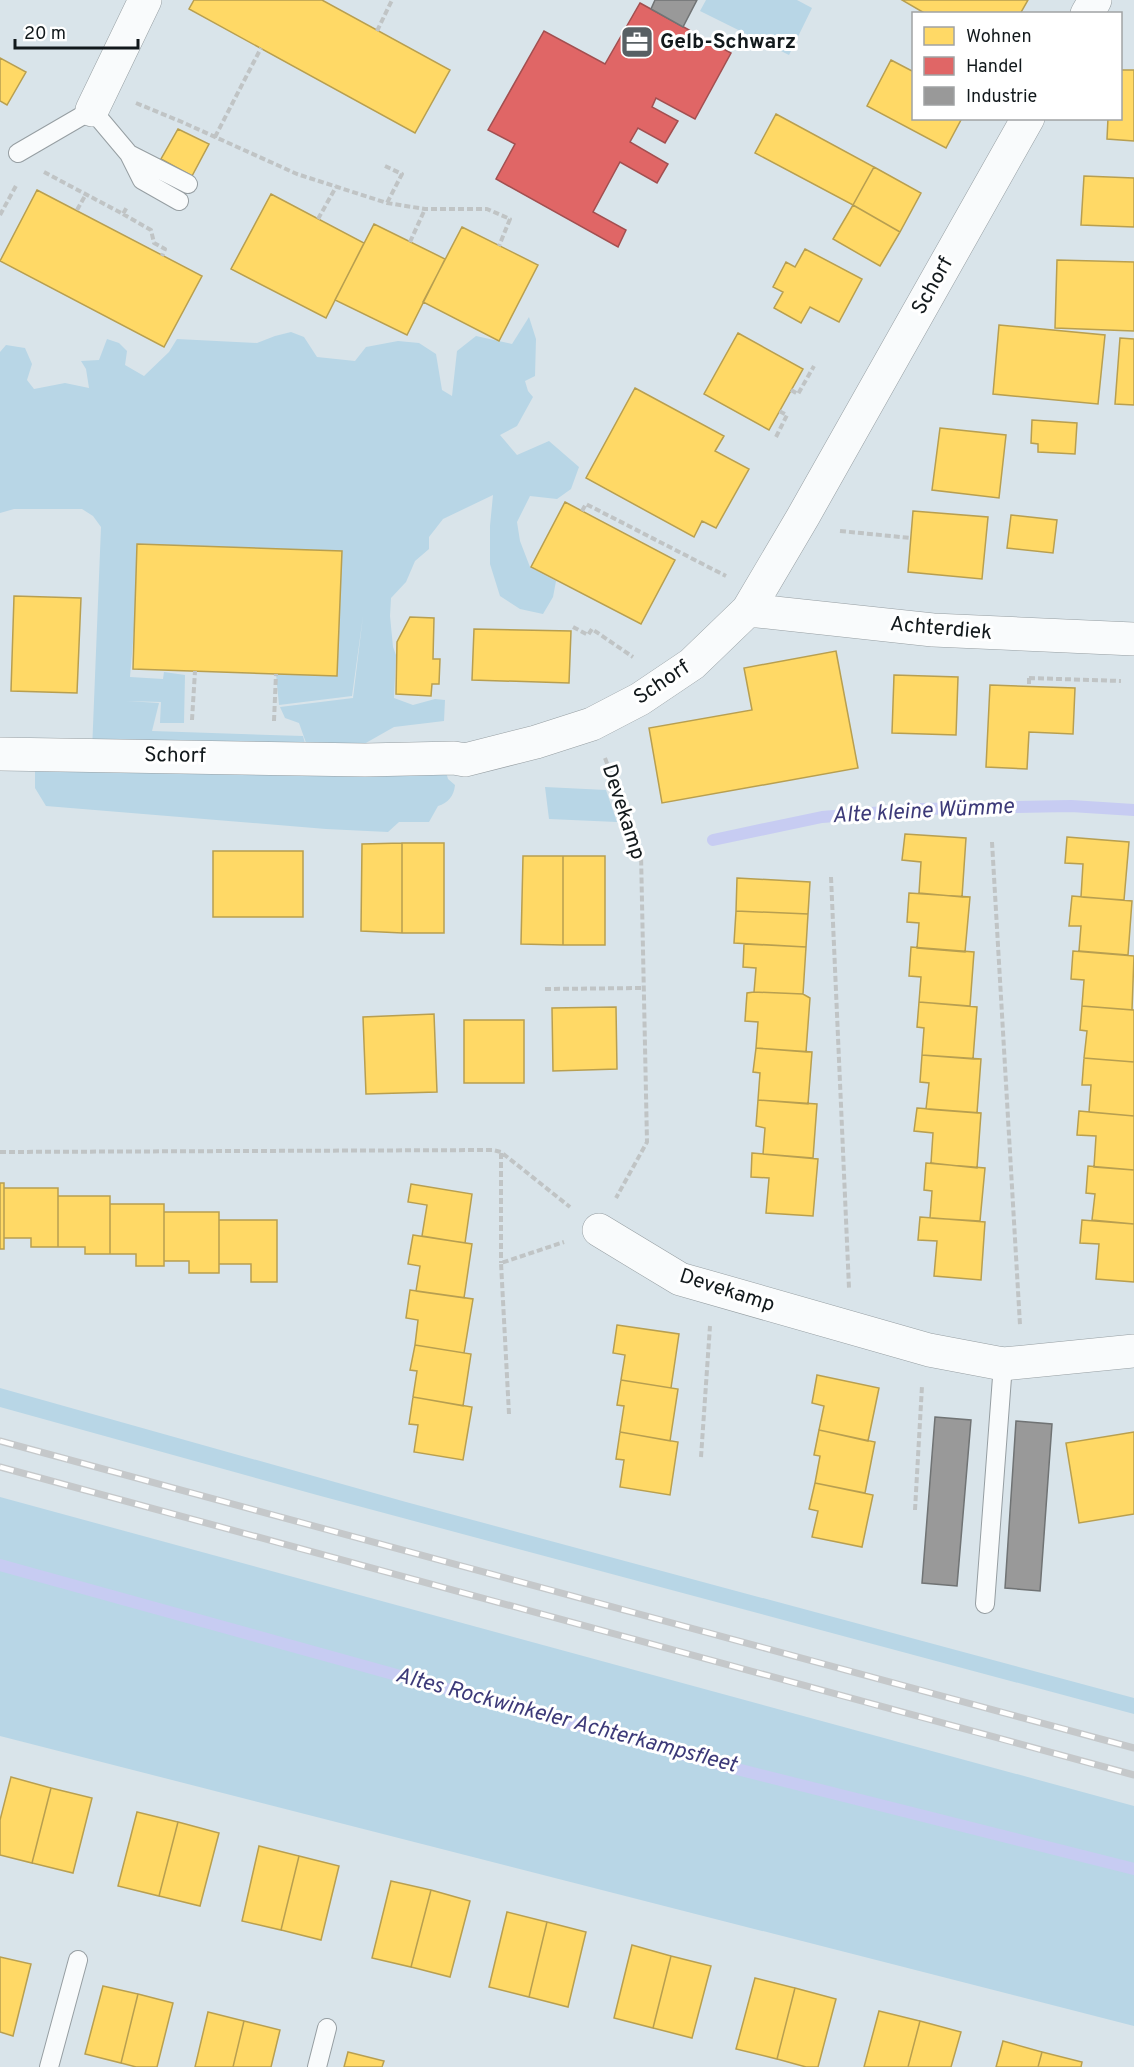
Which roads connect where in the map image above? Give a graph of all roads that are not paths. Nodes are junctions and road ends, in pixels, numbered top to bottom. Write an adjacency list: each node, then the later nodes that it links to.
1 (146, 0): 2 (street)
2 (97, 100): 4 (lane); 5 (lane)
3 (1027, 120): 8 (street, Schorf)
4 (18, 153)
5 (129, 154): 6 (lane); 7 (lane)
6 (188, 184)
7 (179, 201)
8 (753, 601): 9 (street, Achterdiek); 10 (street, Schorf)
9 (1134, 639)
10 (0, 754)
11 (599, 1230): 13 (street, Devekamp)
12 (1134, 1351): 13 (street, Devekamp)
13 (1013, 1363): 14 (lane)
14 (985, 1604)
15 (78, 1960): 17 (lane)
16 (327, 2028): 18 (lane)
17 (49, 2067)
18 (317, 2067)

